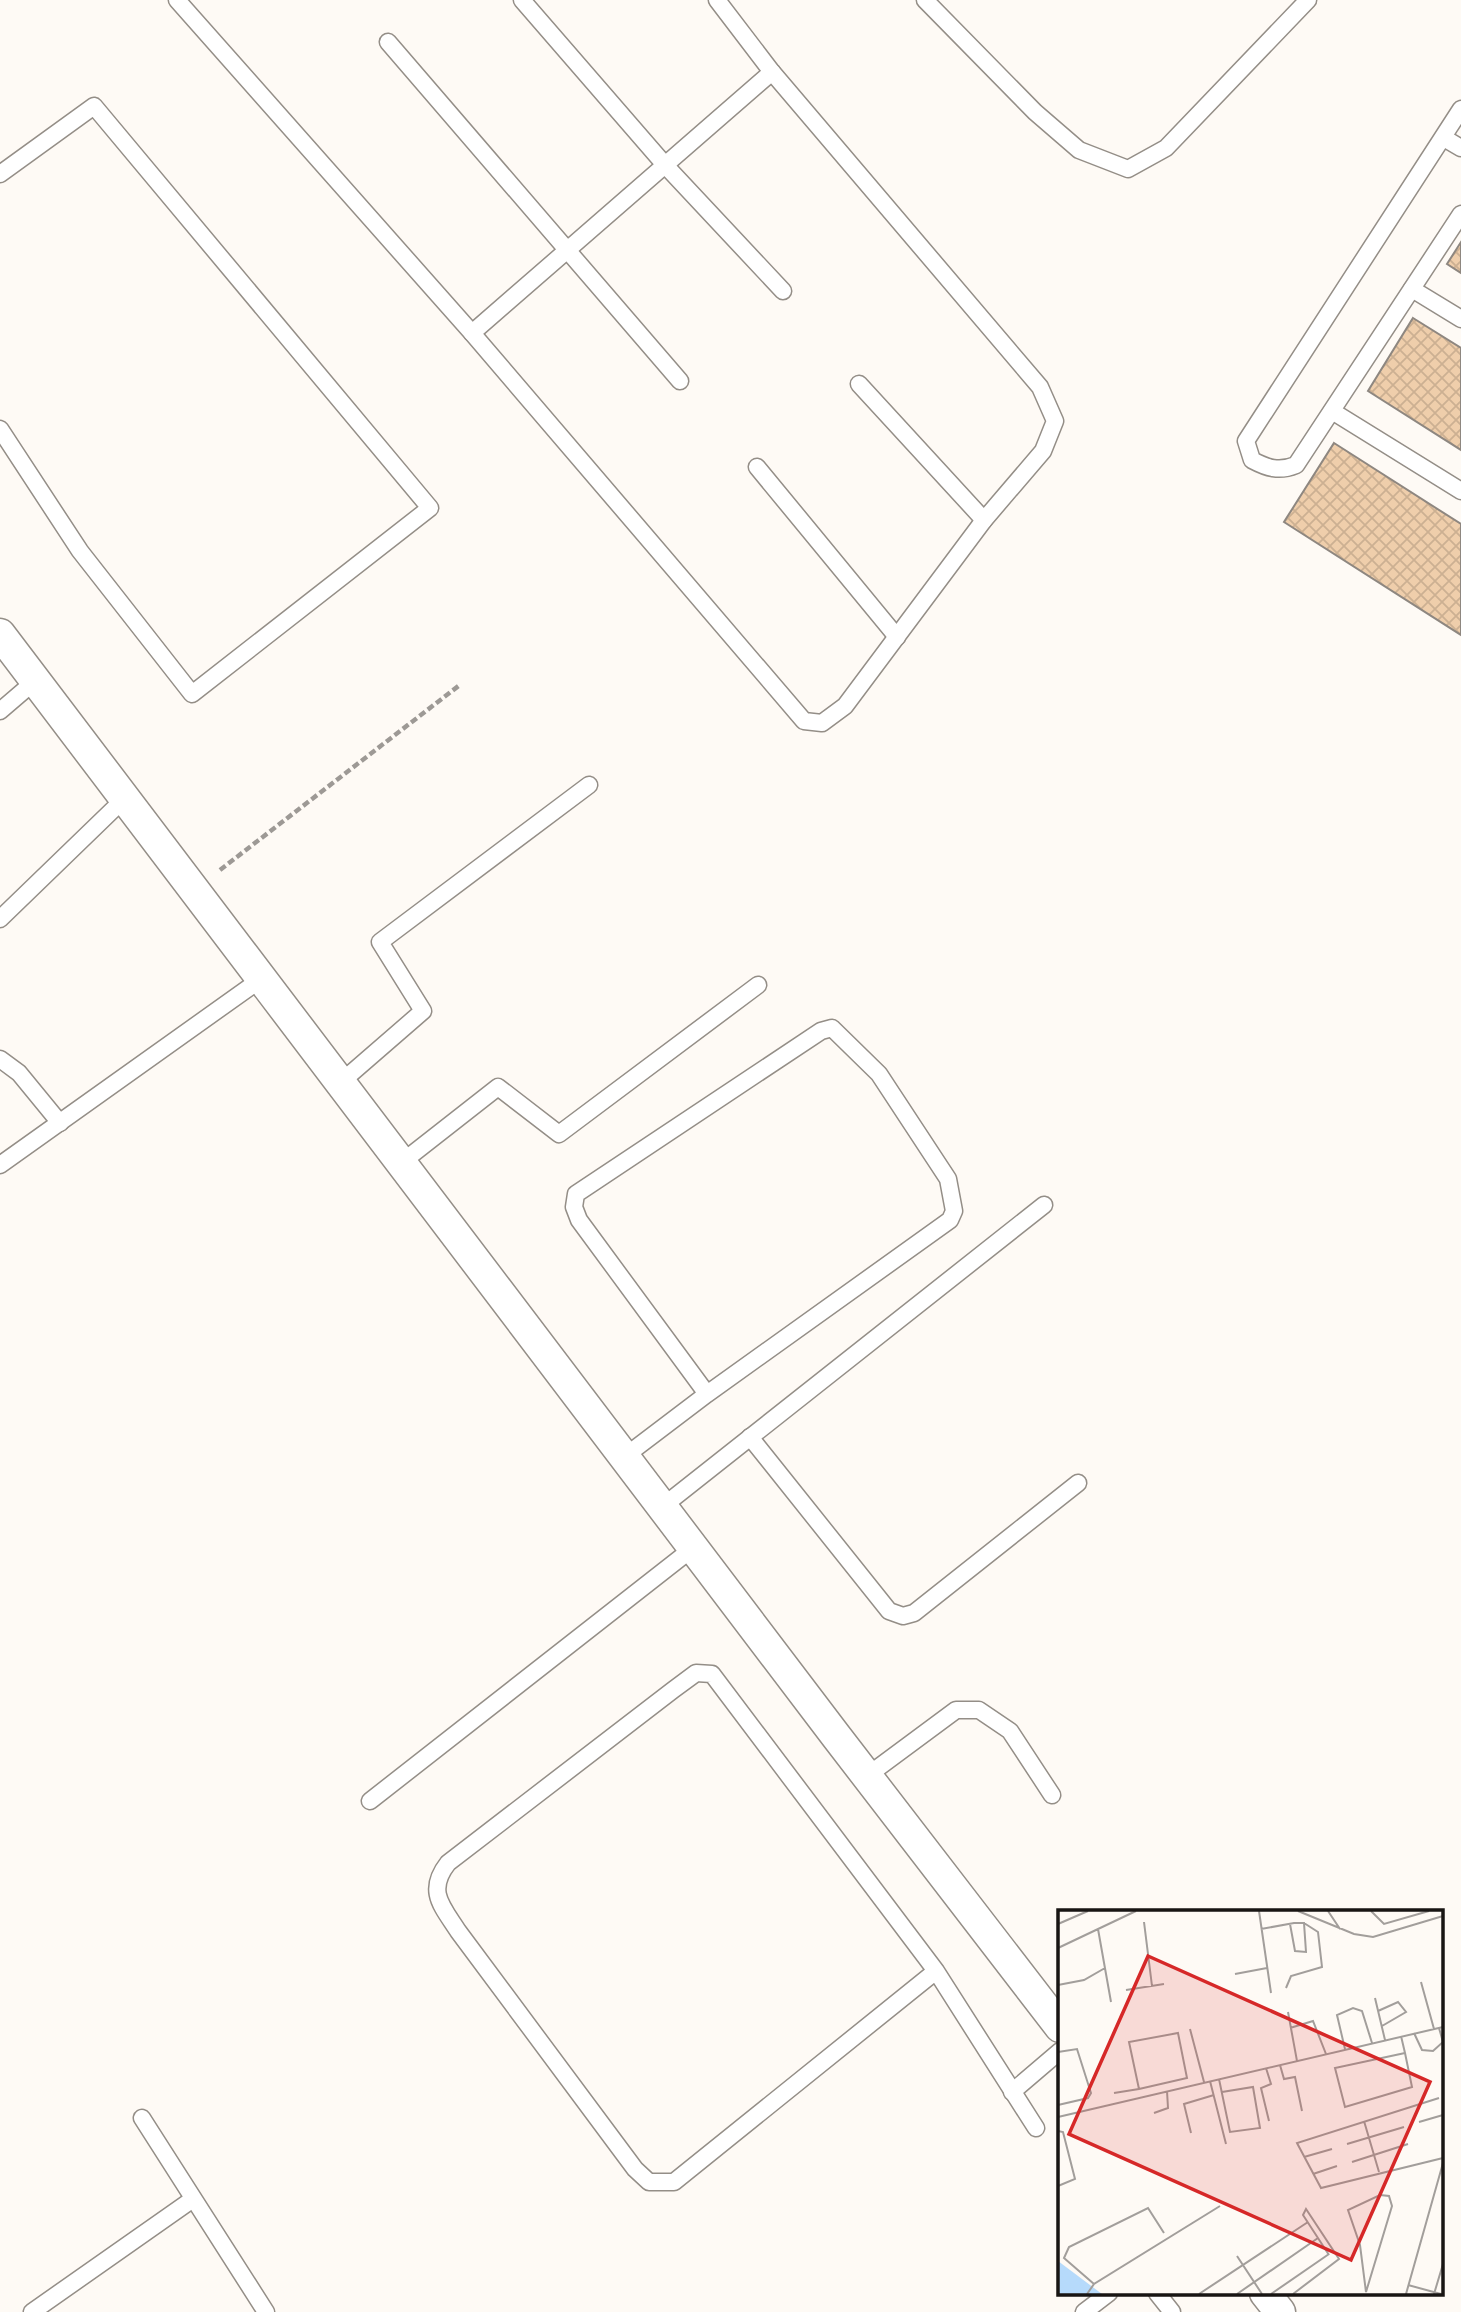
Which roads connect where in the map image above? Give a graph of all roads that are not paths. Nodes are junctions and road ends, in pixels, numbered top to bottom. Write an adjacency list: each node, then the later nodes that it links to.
1 (177, 0): 18 (lane)
2 (522, 0): 11 (lane)
3 (718, 0): 7 (lane)
4 (925, 0): 5 (lane)
5 (1308, 0)
6 (388, 42): 14 (lane)
7 (772, 72): 11 (lane); 25 (lane)
8 (1461, 109): 9 (lane)
9 (1444, 138): 10 (lane); 21 (lane)
10 (1461, 148)
11 (665, 165): 14 (lane); 16 (lane)
12 (0, 174): 22 (lane)
13 (1461, 214): 15 (lane)
14 (565, 250): 18 (lane); 19 (lane)
15 (1412, 289): 17 (lane); 21 (lane)
16 (783, 291)
17 (1461, 319)
18 (472, 333): 27 (lane)
19 (680, 381)
20 (859, 384): 25 (lane)
21 (1332, 411): 24 (lane)
22 (0, 429)
23 (757, 467): 27 (lane)
24 (1461, 491)
25 (984, 520): 27 (lane)
26 (0, 634): 28 (street)
27 (897, 637)
28 (35, 681): 29 (lane); 31 (street)
29 (0, 711)
30 (589, 785): 36 (lane)
31 (125, 798): 32 (lane); 33 (street)
32 (0, 919)
33 (261, 979): 36 (street); 37 (lane)
34 (758, 985): 38 (lane)
35 (0, 1059): 37 (lane)
36 (340, 1083): 38 (street)
37 (60, 1123): 39 (lane)
38 (401, 1163): 43 (street)
39 (0, 1165)
40 (1044, 1205): 42 (lane)
41 (706, 1394): 41 (lane); 43 (lane)
42 (750, 1437): 44 (lane); 45 (lane)
43 (624, 1457): 45 (street)
44 (1078, 1483)
45 (662, 1507): 46 (street)
46 (693, 1548): 47 (street); 49 (lane)
47 (867, 1776): 48 (lane); 51 (street)
48 (1052, 1795)
49 (370, 1801)
50 (936, 1971): 50 (lane); 53 (lane)
51 (1058, 2024)
52 (1058, 2053): 53 (lane)
53 (1012, 2092): 55 (lane)
54 (142, 2118): 56 (lane)
55 (1036, 2128)
56 (193, 2199): 60 (lane); 61 (lane)
57 (1108, 2294): 62 (lane)
58 (1158, 2294): 63 (lane)
59 (1266, 2294): 64 (street)
60 (32, 2312)
61 (266, 2312)
62 (1084, 2312)
63 (1172, 2312)
64 (1280, 2312)

